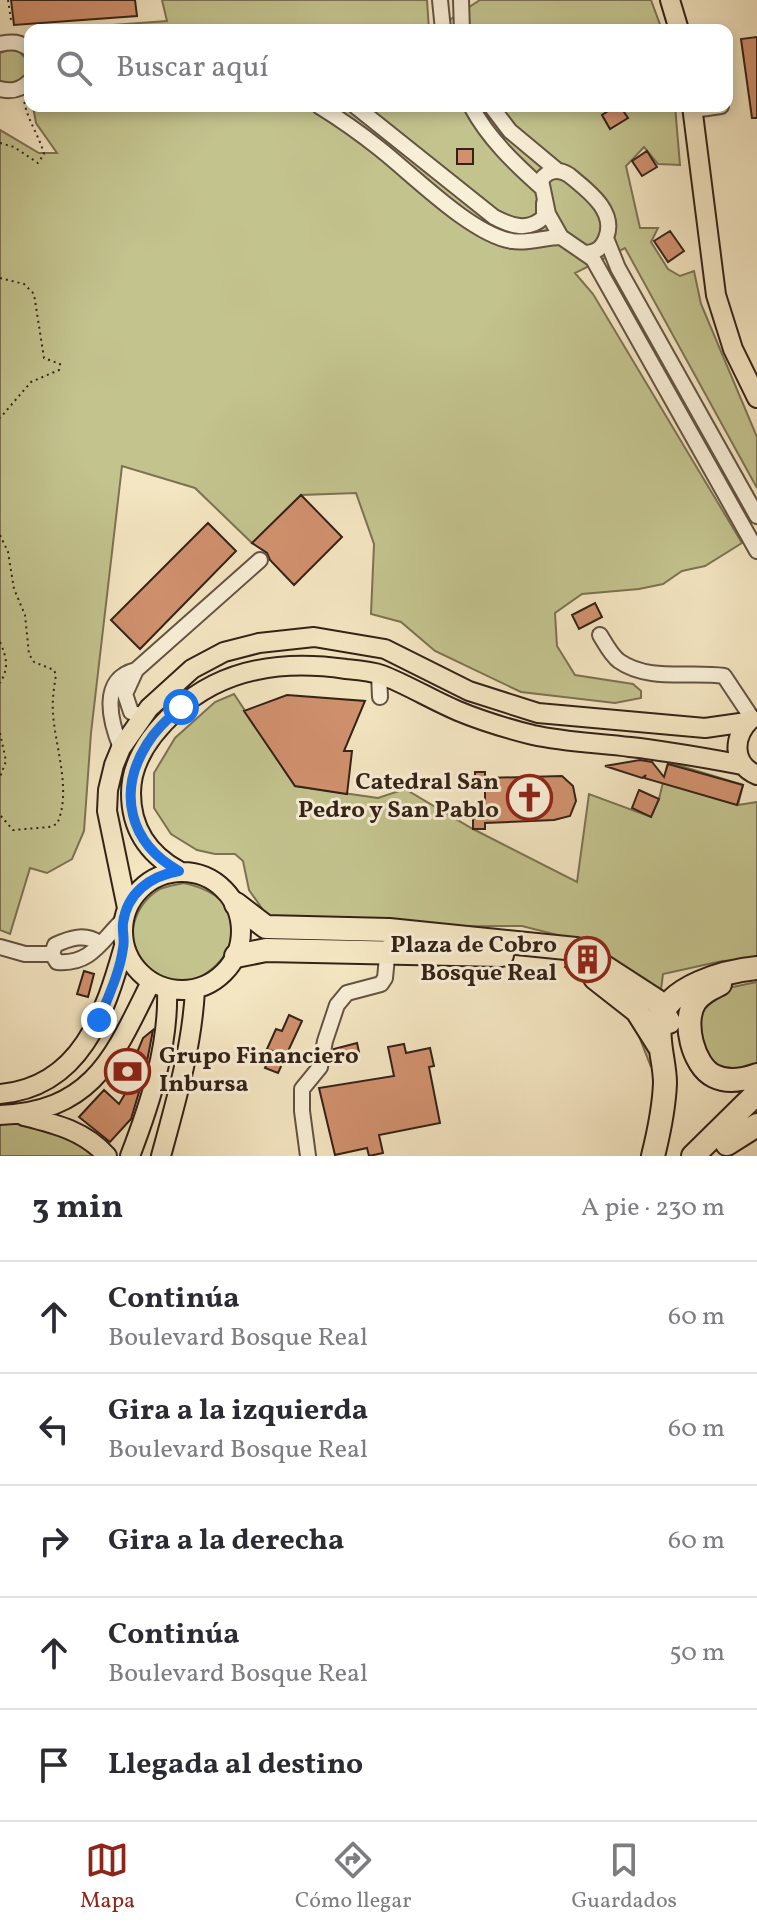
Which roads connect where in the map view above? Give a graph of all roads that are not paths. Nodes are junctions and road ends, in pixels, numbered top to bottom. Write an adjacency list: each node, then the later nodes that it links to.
1 (440, 0): 4 (street)
2 (461, 0): 5 (street)
3 (670, 0): 6 (main road)
4 (442, 24)
5 (462, 24)
6 (677, 24)
7 (24, 43): 8 (street)
8 (0, 44)
9 (24, 87): 10 (street)
10 (0, 89)
11 (328, 112): 19 (street)
12 (363, 112): 18 (street)
13 (474, 112): 17 (street)
14 (496, 112): 16 (street)
15 (693, 112): 22 (main road)
16 (558, 171): 17 (street); 20 (street)
17 (541, 187): 18 (street)
18 (544, 203): 19 (street)
19 (561, 237): 21 (street)
20 (606, 238): 21 (street); 23 (street)
21 (586, 253): 24 (street)
22 (757, 398)
23 (757, 516)
24 (757, 551)
25 (260, 560): 27 (street)
26 (600, 635): 31 (street)
27 (136, 670): 30 (street); 32 (street)
28 (379, 674): 29 (street); 33 (main road); 34 (main road)
29 (380, 697)
30 (141, 716): 31 (main road); 32 (main road)
31 (752, 719): 33 (main road)
32 (121, 748): 36 (main road)
33 (750, 770)
34 (179, 871): 35 (main road); 36 (main road)
35 (236, 904): 37 (highway); 43 (main road)
36 (125, 914): 39 (street); 40 (main road)
37 (327, 940): 38 (highway); 43 (highway)
38 (388, 941): 44 (highway); 64 (street)
39 (99, 943): 42 (street); 42 (street)
40 (124, 946): 47 (main road); 56 (main road)
41 (0, 947): 42 (street)
42 (52, 954)
43 (236, 956): 50 (main road)
44 (572, 956)
45 (757, 968): 49 (highway)
46 (757, 975): 53 (highway)
47 (159, 985): 50 (main road); 57 (main road); 62 (main road)
48 (639, 987): 49 (highway); 51 (highway); 52 (highway)
49 (687, 988): 51 (highway)
50 (195, 990): 63 (main road)
51 (664, 1010): 52 (highway); 53 (highway)
52 (662, 1052): 65 (highway)
53 (705, 1070): 54 (highway)
54 (757, 1075)
55 (757, 1093): 66 (highway)
56 (0, 1094)
57 (9, 1114): 61 (main road)
58 (757, 1114): 60 (highway)
59 (757, 1125): 60 (highway)
60 (721, 1150)
61 (107, 1156)
62 (130, 1156)
63 (161, 1156)
64 (308, 1156)
65 (653, 1156)
66 (693, 1156)

